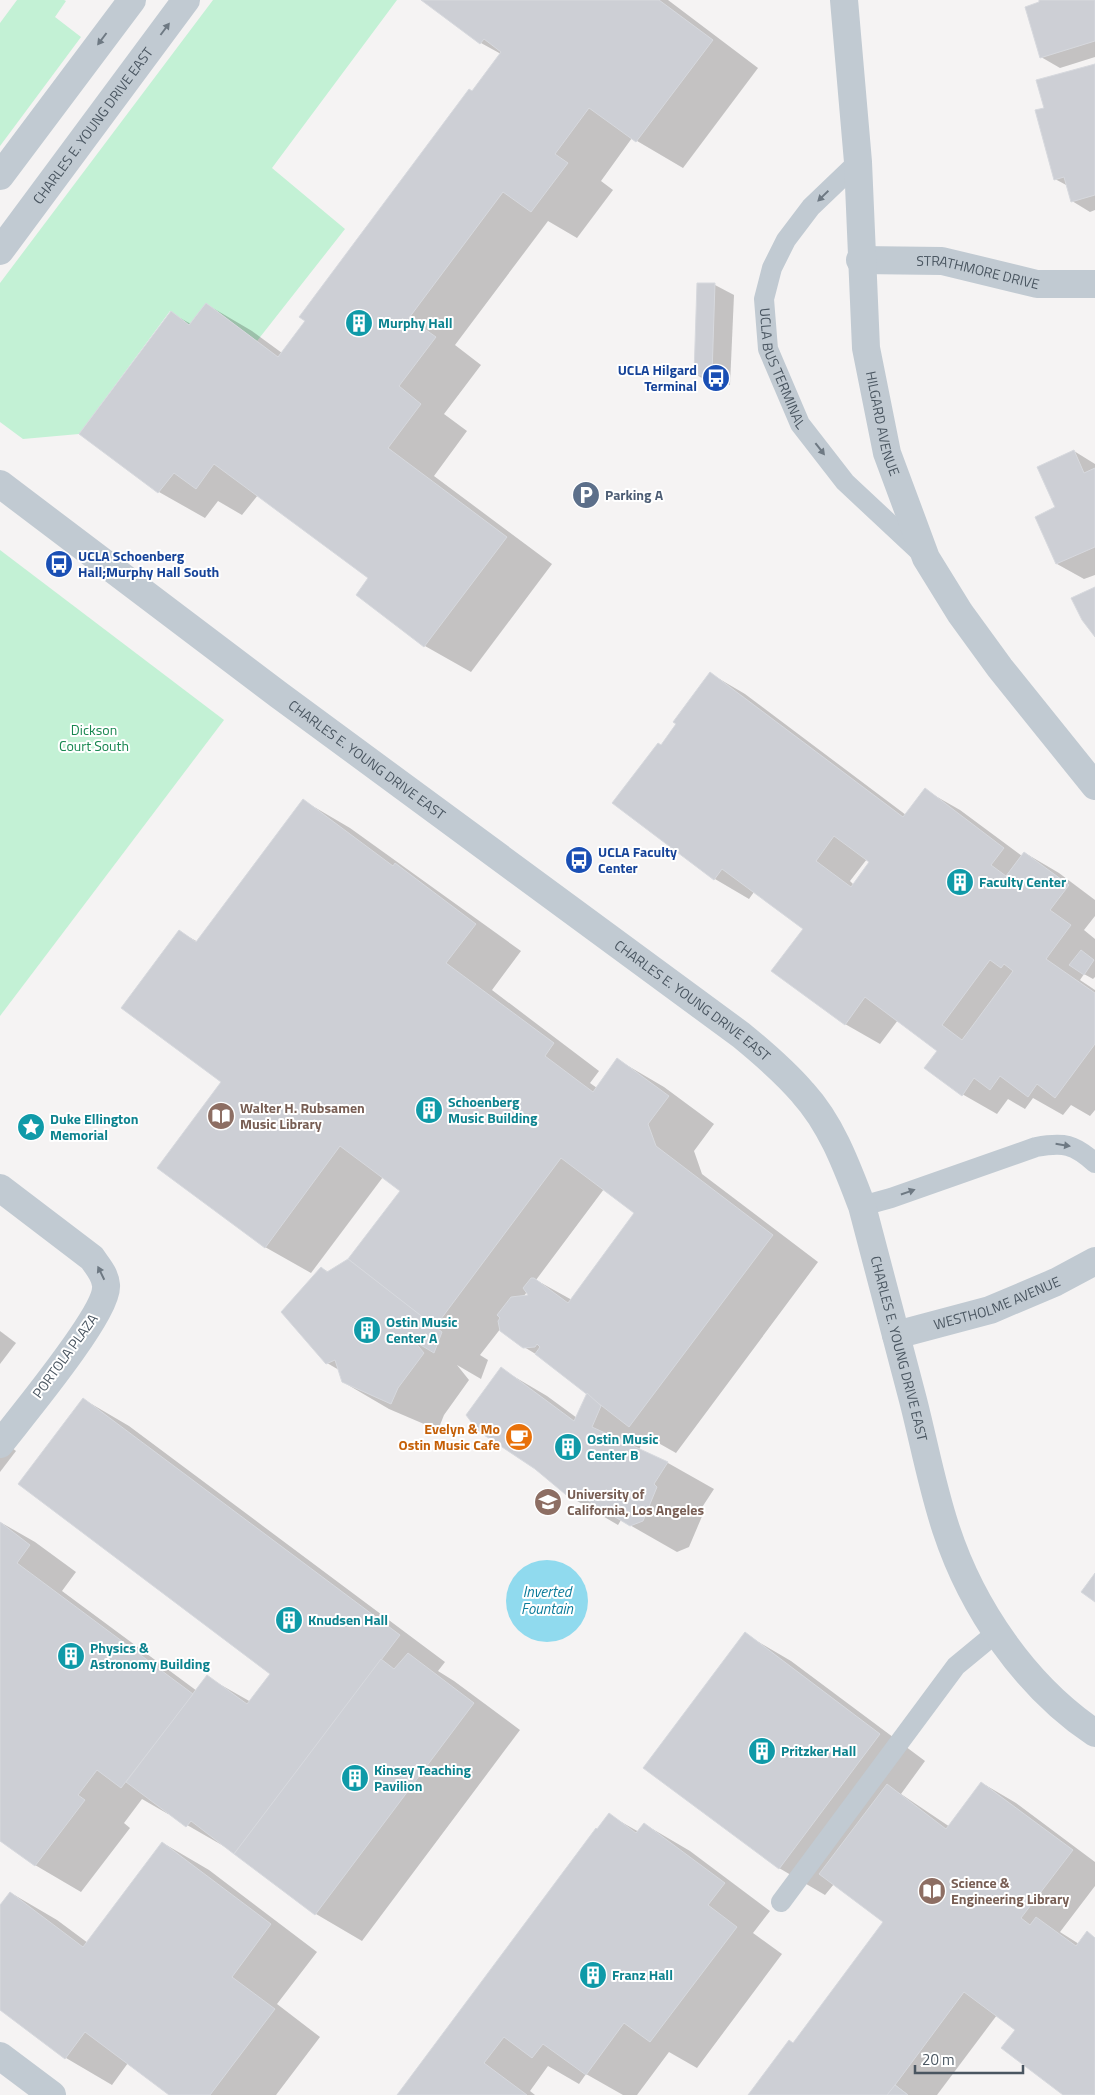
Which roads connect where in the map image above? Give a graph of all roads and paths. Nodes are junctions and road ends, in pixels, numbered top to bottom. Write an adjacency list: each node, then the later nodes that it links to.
1 (132, 0): 5 (street, one-way to 5)
2 (186, 0): 6 (street, CHARLES E. YOUNG DRIVE EAST, one-way to 2)
3 (844, 0): 4 (street, HILGARD AVENUE)
4 (858, 162): 7 (street, HILGARD AVENUE); 10 (lane, UCLA BUS TERMINAL, one-way to 10)
5 (0, 176)
6 (0, 251)
7 (860, 260): 8 (street, STRATHMORE DRIVE); 10 (street, HILGARD AVENUE)
8 (1095, 284)
9 (0, 484): 14 (street, CHARLES E. YOUNG DRIVE EAST)
10 (926, 558): 11 (street, HILGARD AVENUE)
11 (1095, 786)
12 (1095, 1163): 14 (lane, one-way to 12)
13 (0, 1188): 17 (street, PORTOLA PLAZA, one-way to 13)
14 (862, 1206): 16 (street, CHARLES E. YOUNG DRIVE EAST)
15 (1095, 1261): 16 (street, WESTHOLME AVENUE)
16 (896, 1335): 18 (street, CHARLES E. YOUNG DRIVE EAST)
17 (0, 1444)
18 (996, 1633): 19 (street, CHARLES E. YOUNG DRIVE EAST); 20 (lane)
19 (1095, 1733)
20 (780, 1902)
21 (0, 2056): 22 (street)
22 (52, 2095)

